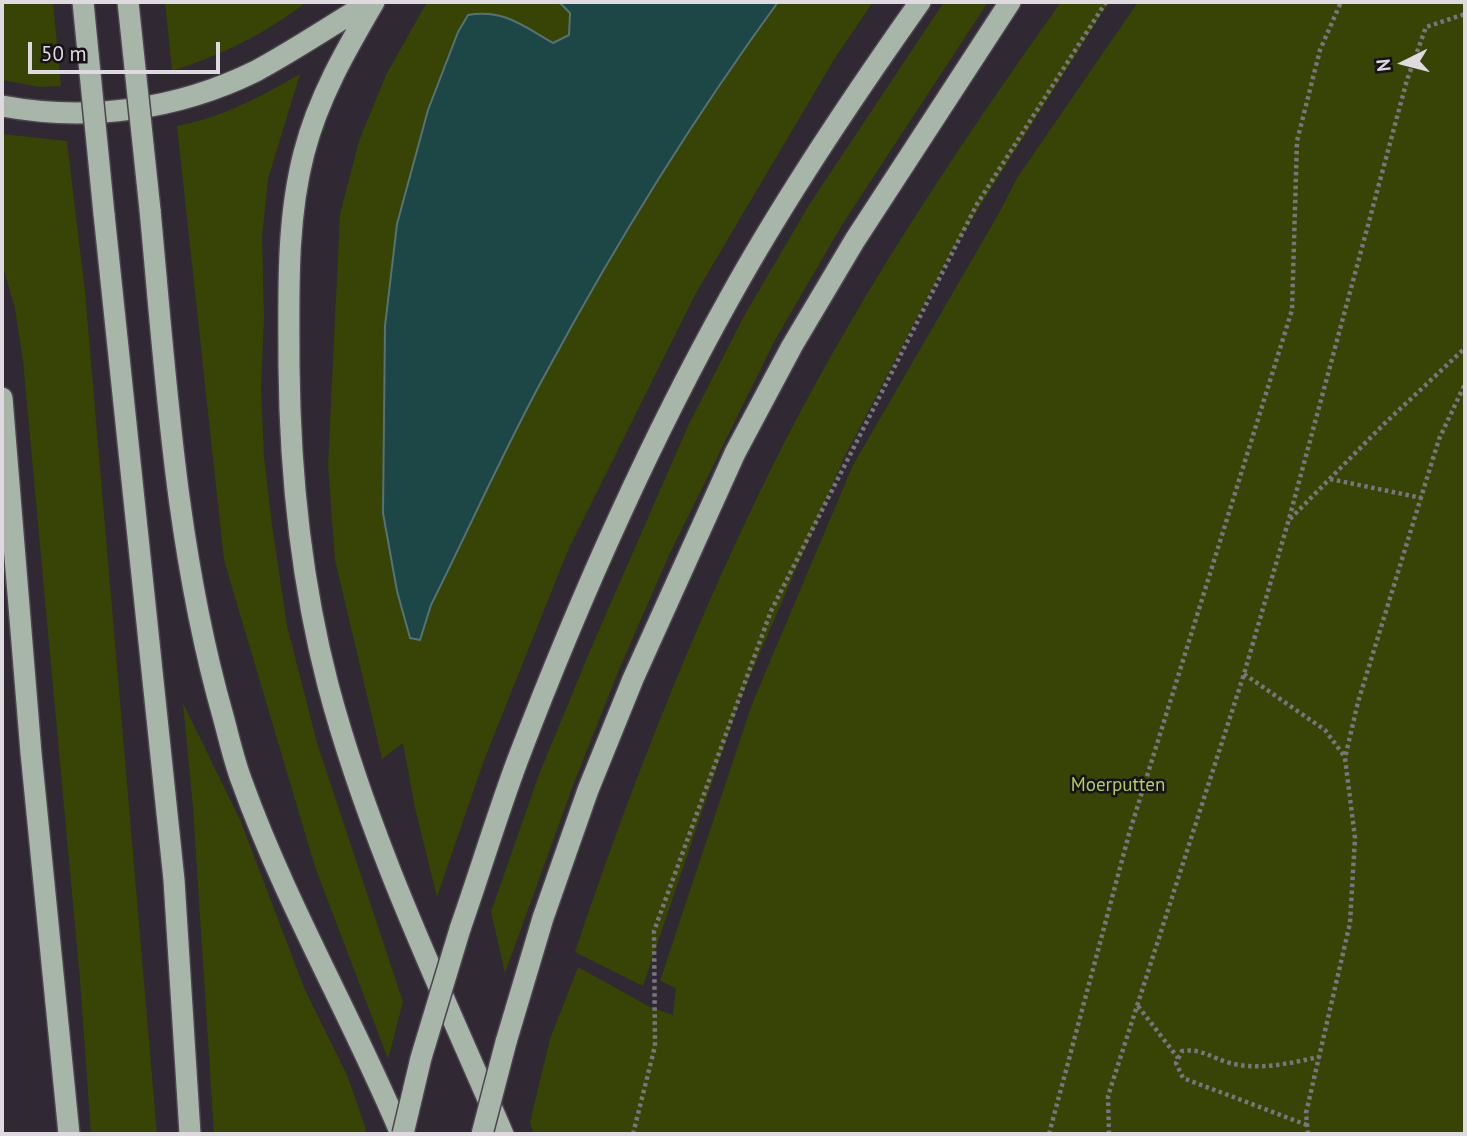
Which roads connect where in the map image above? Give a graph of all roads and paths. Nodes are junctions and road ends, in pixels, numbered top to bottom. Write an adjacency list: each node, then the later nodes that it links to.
1 (83, 2): 23 (highway, bridge)
2 (128, 2): 24 (highway, bridge)
3 (372, 2): 9 (highway); 26 (highway)
4 (920, 2): 24 (highway, bridge)
5 (1010, 2): 25 (highway, bridge)
6 (1107, 2): 27 (path)
7 (1341, 2): 28 (path)
8 (1465, 14): 15 (path)
9 (2, 106)
10 (1465, 348): 13 (path)
11 (1465, 384): 14 (path)
12 (2, 398): 22 (highway)
13 (1330, 479): 14 (path); 15 (path)
14 (1422, 498): 17 (path)
15 (1289, 519): 16 (path)
16 (1244, 674): 17 (path); 18 (path)
17 (1345, 758): 19 (path)
18 (1138, 1006): 20 (path); 29 (path)
19 (1319, 1056): 20 (path); 21 (path)
20 (1178, 1058): 21 (path)
21 (1307, 1125): 30 (path)
22 (69, 1134)
23 (190, 1134)
24 (402, 1134)
25 (482, 1134)
26 (503, 1134)
27 (633, 1134)
28 (1049, 1134)
29 (1109, 1134)
30 (1308, 1134)

